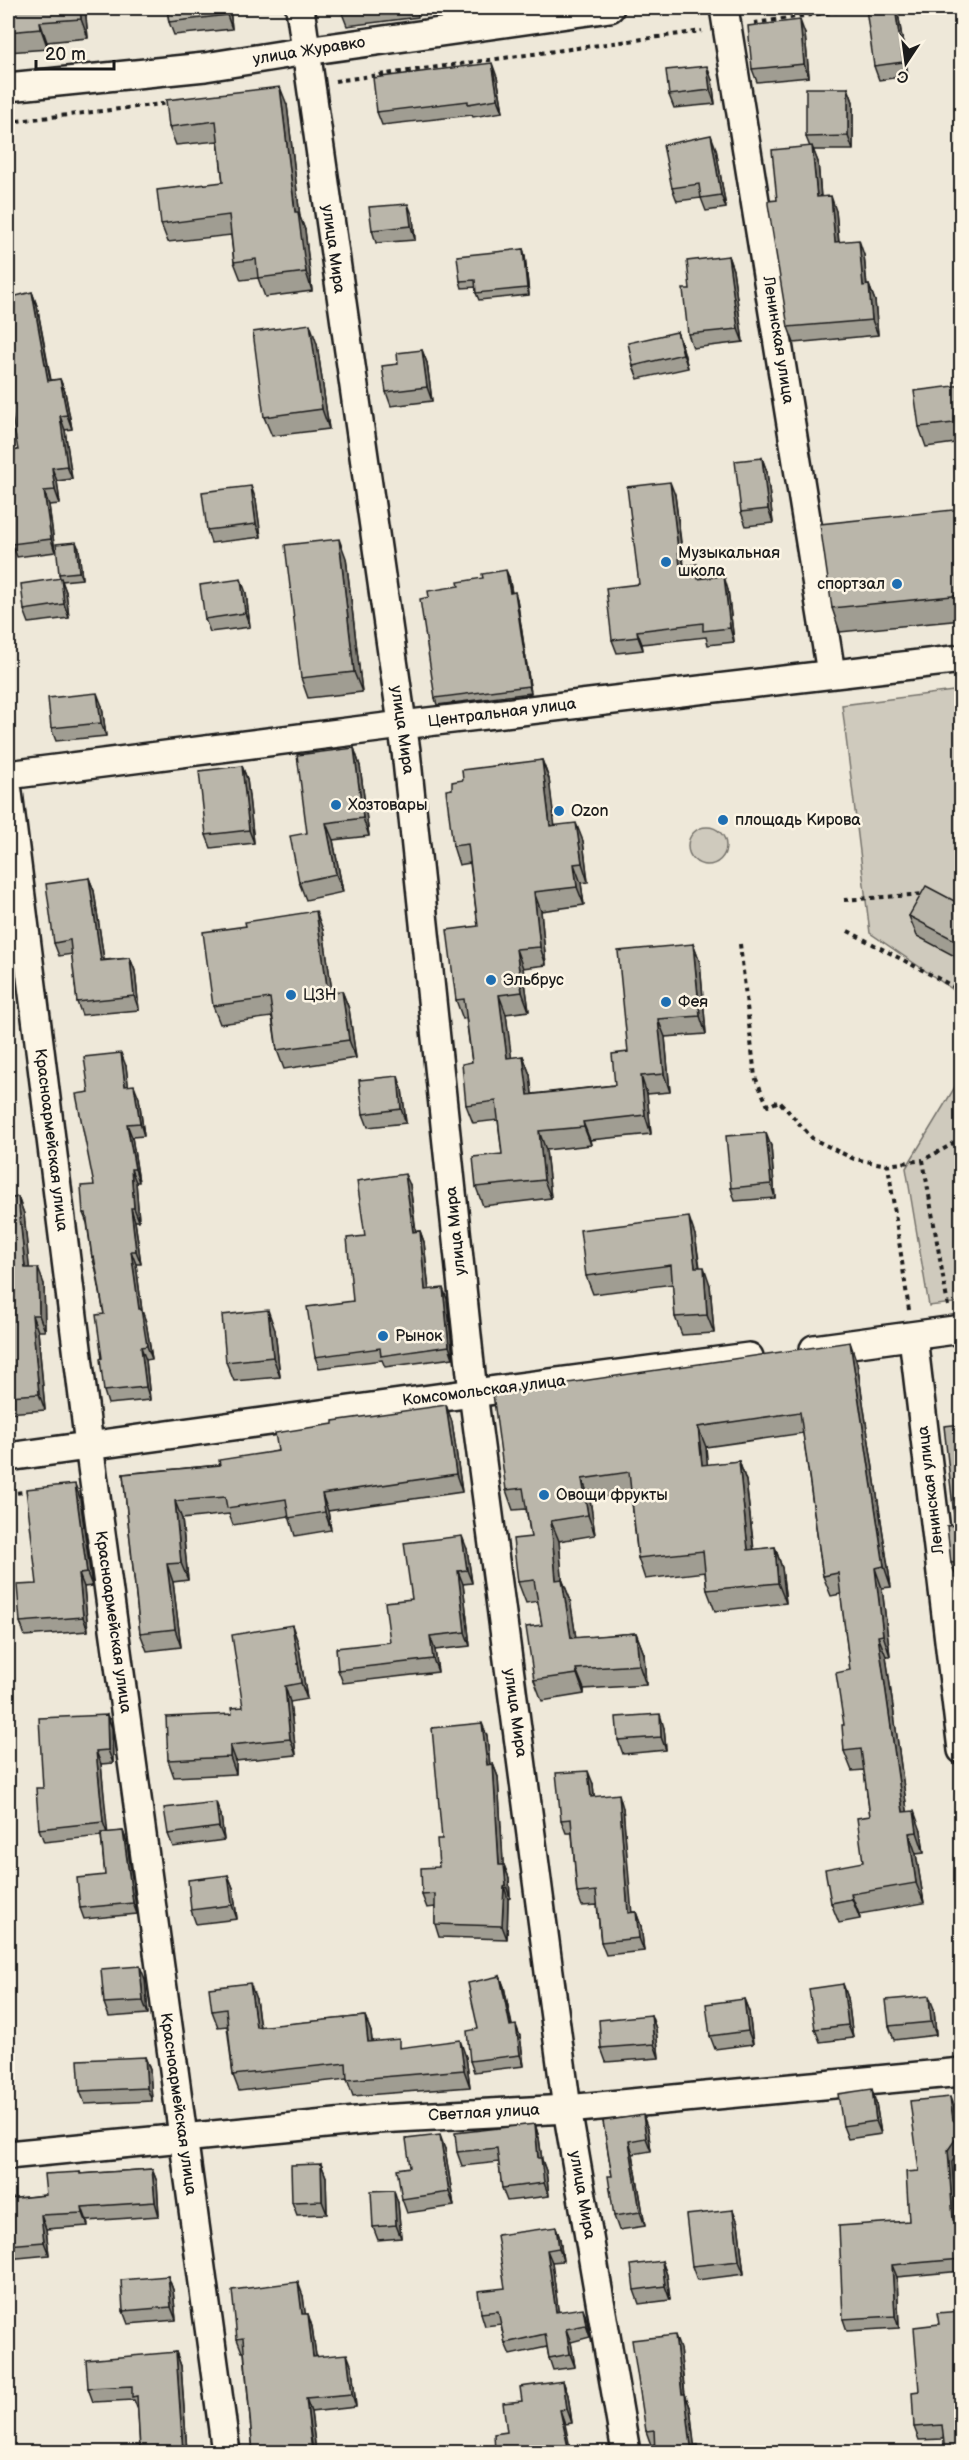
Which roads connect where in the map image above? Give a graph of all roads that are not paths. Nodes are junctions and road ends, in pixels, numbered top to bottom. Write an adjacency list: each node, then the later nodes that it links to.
1 (300, 8): 4 (street, улица Мира)
2 (610, 8): 4 (street, улица Журавко)
3 (726, 17): 7 (street, Ленинская улица)
4 (306, 51): 5 (street, улица Журавко); 8 (street, улица Мира)
5 (8, 87)
6 (962, 659): 7 (street, Центральная улица)
7 (831, 673): 8 (street, Центральная улица)
8 (402, 725): 9 (street, Центральная улица); 13 (street, улица Мира)
9 (8, 775)
10 (8, 792): 14 (street, Красноармейская улица)
11 (957, 1330): 12 (street, Комсомольская улица)
12 (913, 1337): 13 (street, Комсомольская улица); 16 (street, Ленинская улица)
13 (473, 1392): 14 (street, Комсомольская улица); 18 (street, улица Мира)
14 (89, 1445): 15 (street, Комсомольская улица); 19 (street, Красноармейская улица)
15 (8, 1456)
16 (962, 1750)
17 (962, 2072): 18 (street, Светлая улица)
18 (567, 2109): 19 (street, Светлая улица); 22 (street, улица Мира)
19 (183, 2137): 20 (street, Светлая улица); 21 (street, Красноармейская улица)
20 (8, 2155)
21 (226, 2452)
22 (626, 2452)

